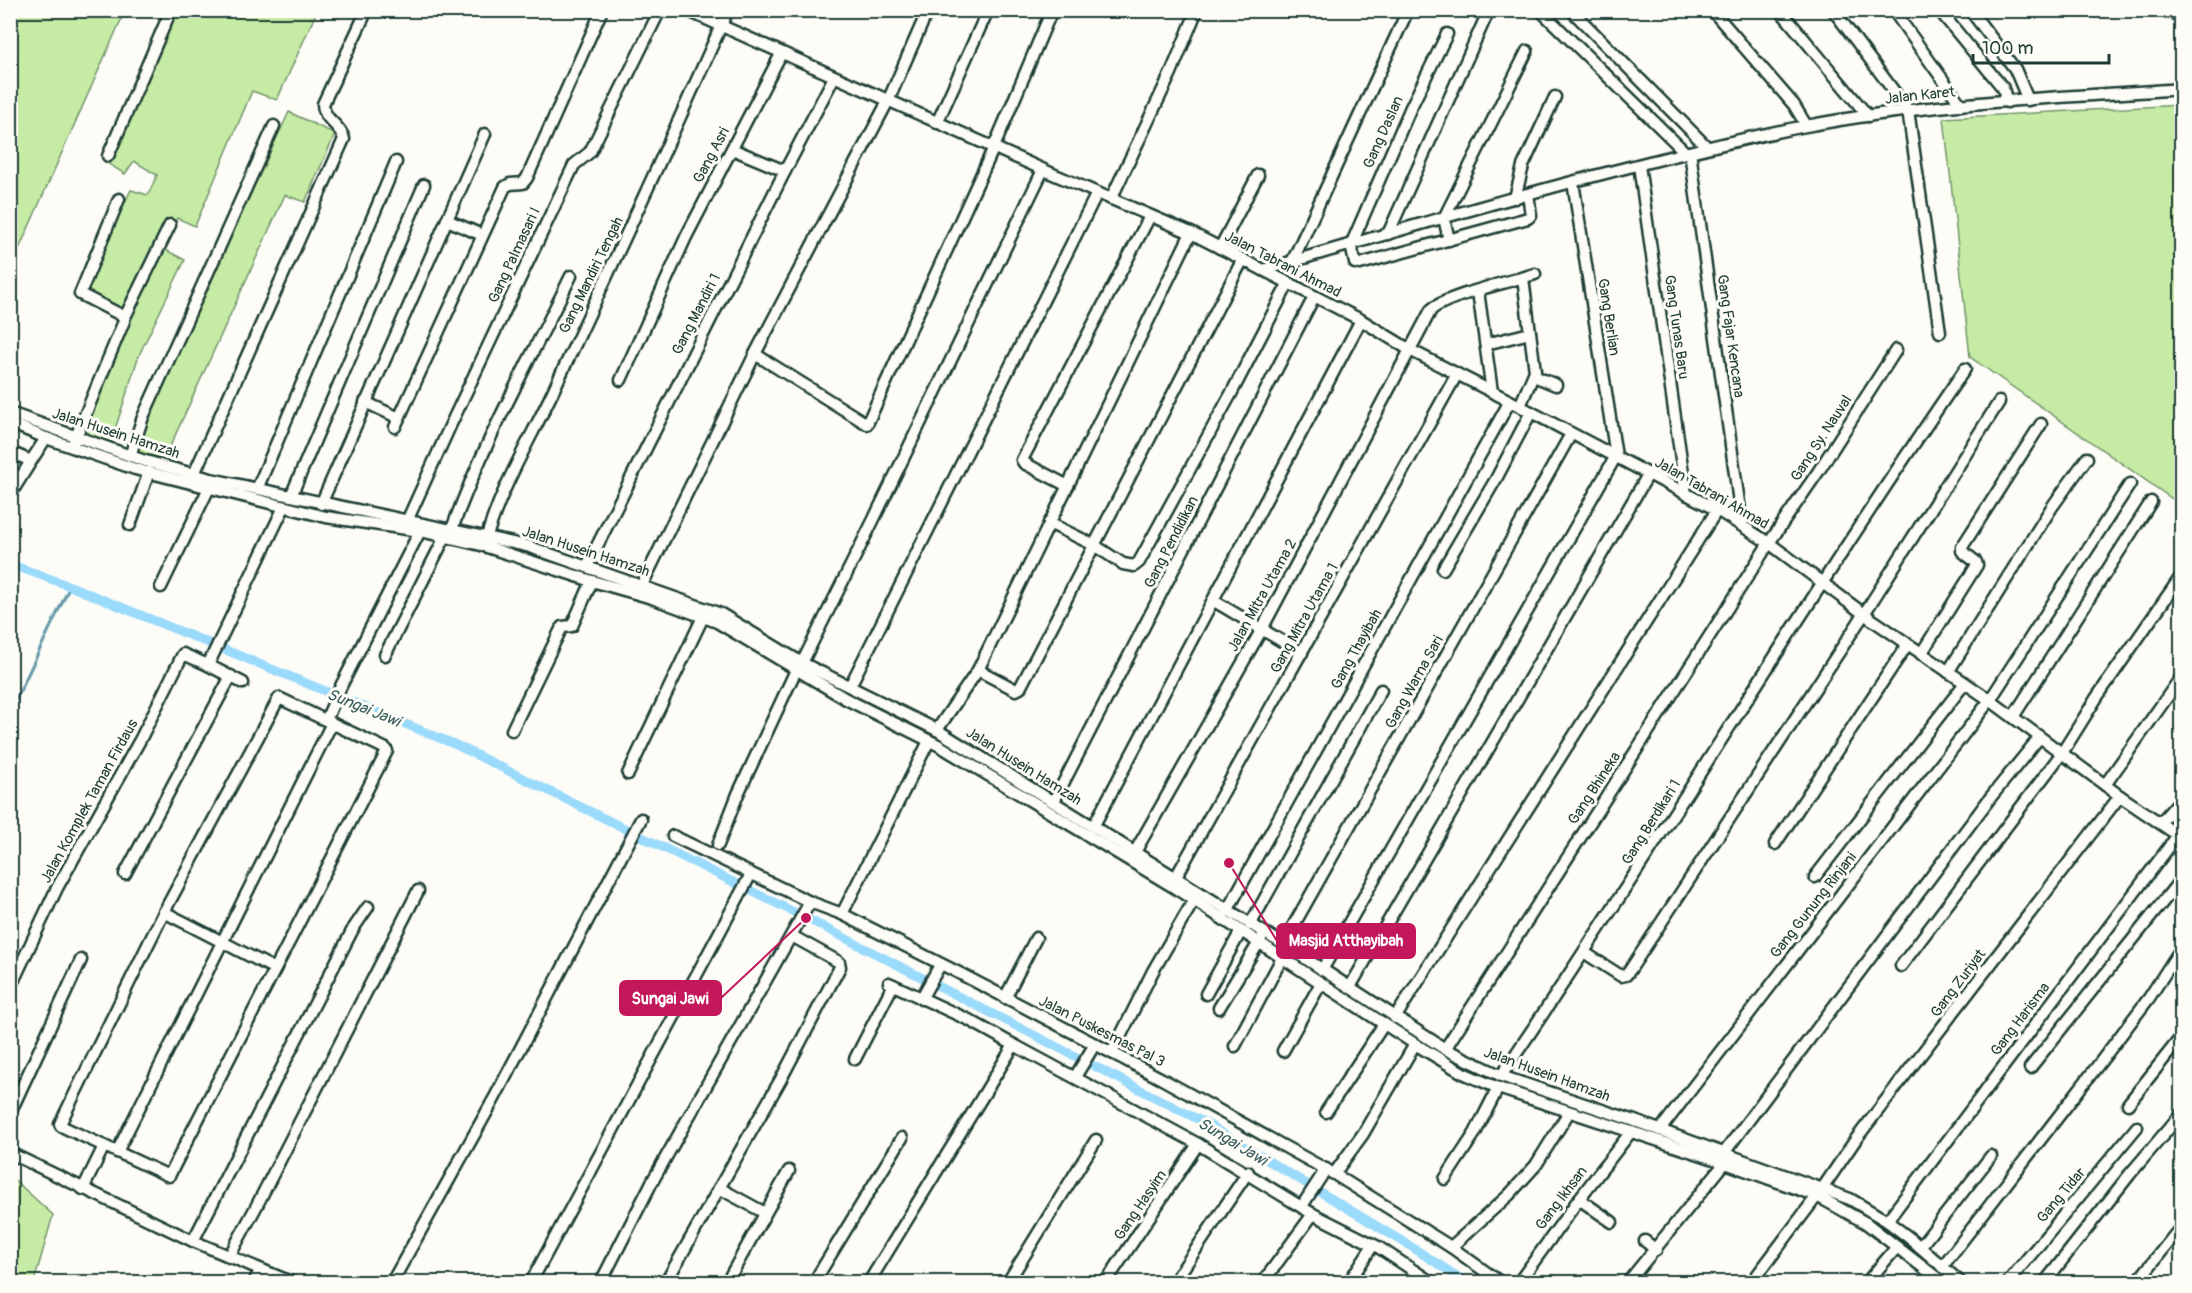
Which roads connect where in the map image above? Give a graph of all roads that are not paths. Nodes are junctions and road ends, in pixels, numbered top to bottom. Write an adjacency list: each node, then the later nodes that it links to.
1 (171, 10): 44 (street)
2 (367, 10): 109 (street)
3 (602, 10): 64 (street)
4 (660, 10): 122 (street, Gang Palmasari I)
5 (686, 10): 23 (street, Jalan Tabrani Ahmad)
6 (728, 10): 23 (street, Gang Mandiri Tengah)
7 (928, 10): 31 (street)
8 (988, 10): 36 (street)
9 (1052, 10): 40 (street)
10 (1197, 10): 55 (street)
11 (1408, 10): 70 (street)
12 (1490, 10): 63 (street)
13 (1540, 10): 43 (street)
14 (1571, 10): 41 (street)
15 (1712, 10): 37 (street)
16 (1780, 10): 35 (street)
17 (1833, 10): 34 (street)
18 (1893, 10): 33 (street)
19 (1940, 10): 32 (street)
20 (1970, 10): 30 (street)
21 (2156, 10): 22 (street)
22 (2181, 19)
23 (721, 26): 26 (street, Jalan Tabrani Ahmad); 128 (street, Gang Mandiri Tengah)
24 (1447, 33): 66 (street, Gang Daslan)
25 (1527, 51): 58 (street)
26 (781, 54): 27 (street, Jalan Tabrani Ahmad); 42 (street, Gang Asri)
27 (834, 77): 31 (street, Jalan Tabrani Ahmad); 48 (street, Gang Mandiri 1)
28 (2181, 89): 30 (street, Jalan Karet)
29 (1555, 96): 54 (street)
30 (2028, 100): 32 (street, Jalan Karet)
31 (888, 101): 36 (street, Jalan Tabrani Ahmad); 85 (street)
32 (2007, 102): 33 (street, Jalan Karet)
33 (1961, 105): 34 (street, Jalan Karet)
34 (1908, 110): 35 (street, Jalan Karet); 80 (street)
35 (1868, 116): 37 (street, Jalan Karet)
36 (937, 123): 40 (street, Jalan Tabrani Ahmad)
37 (1806, 125): 41 (street, Jalan Karet)
38 (274, 126): 103 (street)
39 (485, 134): 59 (street)
40 (994, 147): 47 (street, Jalan Tabrani Ahmad); 85 (street)
41 (1707, 147): 43 (street, Jalan Karet)
42 (732, 149): 48 (street); 89 (street, Gang Asri)
43 (1688, 152): 46 (street, Jalan Karet); 124 (street, Gang Fajar Kencana)
44 (108, 156)
45 (396, 162): 113 (street)
46 (1639, 165): 50 (street, Jalan Karet); 114 (street, Gang Tunas Baru)
47 (1043, 170): 52 (street, Jalan Tabrani Ahmad); 148 (street)
48 (785, 171): 131 (street, Gang Mandiri 1)
49 (1258, 175): 67 (street)
50 (1573, 182): 53 (street, Jalan Karet); 104 (street, Gang Berlian)
51 (424, 186): 116 (street)
52 (1097, 193): 55 (street, Jalan Tabrani Ahmad); 155 (street)
53 (1528, 194): 54 (street, Jalan Karet); 65 (street)
54 (1515, 198): 58 (street, Jalan Karet)
55 (1111, 199): 57 (street, Jalan Tabrani Ahmad)
56 (119, 200): 78 (street)
57 (1150, 216): 62 (street, Jalan Tabrani Ahmad); 111 (street)
58 (1444, 218): 61 (street, Jalan Karet); 65 (street)
59 (447, 220): 64 (street); 92 (street)
60 (171, 225): 78 (street)
61 (1404, 229): 63 (street, Jalan Karet); 68 (street)
62 (1191, 233): 67 (street, Jalan Tabrani Ahmad); 111 (street)
63 (1388, 234): 66 (street, Jalan Karet)
64 (482, 235): 92 (street)
65 (1449, 240): 68 (street)
66 (1351, 245): 68 (street); 70 (street, Jalan Karet)
67 (1220, 248): 69 (street, Jalan Tabrani Ahmad)
68 (1408, 251)
69 (1243, 259): 71 (street, Jalan Tabrani Ahmad); 130 (street)
70 (1292, 262): 71 (street, Jalan Karet)
71 (1263, 270): 75 (street, Jalan Tabrani Ahmad)
72 (1535, 274): 74 (street, Jalan Mitra Utama 2)
73 (571, 276): 127 (street)
74 (1523, 278): 76 (street, Jalan Mitra Utama 2); 81 (street)
75 (1288, 284): 77 (street, Jalan Tabrani Ahmad); 130 (street)
76 (1478, 291): 82 (street); 84 (street, Jalan Mitra Utama 2)
77 (1314, 297): 79 (street, Jalan Tabrani Ahmad); 169 (street, Gang Pendidikan)
78 (124, 319): 101 (street)
79 (1361, 320): 84 (street, Jalan Tabrani Ahmad); 139 (street)
80 (1940, 332)
81 (1530, 333): 82 (street); 88 (street)
82 (1486, 344): 91 (street)
83 (1896, 350): 129 (street, Gang Sy. Nauval)
84 (1410, 351): 87 (street, Jalan Tabrani Ahmad); 142 (street, Jalan Mitra Utama 2)
85 (755, 354): 137 (street)
86 (1965, 369): 135 (street, Gang Berdikari 1)
87 (1457, 374): 91 (street, Jalan Tabrani Ahmad); 144 (street, Gang Mitra Utama 1)
88 (1534, 376): 90 (street); 94 (street, Gang Thayibah)
89 (621, 380)
90 (1556, 384)
91 (1492, 392): 94 (street, Jalan Tabrani Ahmad)
92 (365, 402): 118 (street)
93 (1999, 402): 140 (street)
94 (1515, 404): 95 (street, Jalan Tabrani Ahmad); 188 (street, Gang Thayibah)
95 (1531, 412): 99 (street, Jalan Tabrani Ahmad); 132 (street)
96 (10, 413): 101 (street, Jalan Husein Hamzah)
97 (10, 423): 100 (street, Jalan Husein Hamzah)
98 (2041, 424): 145 (street)
99 (1571, 434): 104 (street, Jalan Tabrani Ahmad); 196 (street, Gang Warna Sari)
100 (46, 438): 101 (street, Jalan Husein Hamzah); 106 (street)
101 (73, 442): 103 (street, Jalan Husein Hamzah); 107 (street, Jalan Husein Hamzah)
102 (10, 452): 106 (street)
103 (130, 456): 109 (street, Jalan Husein Hamzah)
104 (1616, 456): 108 (street, Jalan Tabrani Ahmad); 204 (street)
105 (2087, 458): 150 (street)
106 (31, 461): 115 (street)
107 (149, 472): 112 (street, Jalan Husein Hamzah); 125 (street)
108 (1649, 473): 114 (street, Jalan Tabrani Ahmad); 206 (street)
109 (194, 474): 113 (street, Jalan Husein Hamzah)
110 (2130, 484): 157 (street, Gang Gunung Rinjani)
111 (1068, 486): 123 (street)
112 (208, 488): 119 (street, Jalan Husein Hamzah); 138 (street)
113 (257, 489): 116 (street, Jalan Husein Hamzah)
114 (1686, 494): 120 (street, Jalan Tabrani Ahmad)
115 (10, 495)
116 (291, 496): 118 (street, Jalan Husein Hamzah)
117 (2151, 502): 158 (street)
118 (321, 504): 121 (street, Jalan Husein Hamzah)
119 (284, 507): 121 (street, Jalan Husein Hamzah); 147 (street)
120 (1717, 510): 124 (street, Jalan Tabrani Ahmad); 212 (street)
121 (332, 512): 122 (street, Jalan Husein Hamzah); 126 (street, Jalan Husein Hamzah)
122 (407, 521): 127 (street, Jalan Husein Hamzah)
123 (1049, 523): 130 (street); 149 (street)
124 (1742, 524): 129 (street, Jalan Tabrani Ahmad)
125 (130, 525)
126 (420, 531): 127 (street, Jalan Husein Hamzah); 159 (street)
127 (449, 533): 128 (street, Jalan Husein Hamzah); 134 (street, Jalan Husein Hamzah); 146 (street)
128 (487, 536): 131 (street, Jalan Husein Hamzah)
129 (1769, 543): 135 (street, Jalan Tabrani Ahmad); 219 (street, Gang Bhineka)
130 (1094, 545): 149 (street)
131 (587, 566): 136 (street, Jalan Husein Hamzah)
132 (1443, 569)
133 (2181, 575): 164 (street)
134 (592, 582): 136 (street, Jalan Husein Hamzah); 160 (street)
135 (1823, 583): 140 (street, Jalan Tabrani Ahmad); 198 (street, Gang Berdikari 1)
136 (623, 585): 137 (street, Jalan Husein Hamzah); 141 (street, Jalan Husein Hamzah)
137 (642, 585): 148 (street, Jalan Husein Hamzah)
138 (161, 586)
139 (1214, 601): 142 (street); 173 (street)
140 (1864, 614): 143 (street, Jalan Tabrani Ahmad); 198 (street)
141 (703, 617): 148 (street, Jalan Husein Hamzah); 165 (street)
142 (1262, 629): 144 (street); 178 (street, Jalan Mitra Utama 2)
143 (1907, 645): 145 (street, Jalan Tabrani Ahmad); 176 (street)
144 (1302, 652): 182 (street, Gang Mitra Utama 1)
145 (1921, 654): 150 (street, Jalan Tabrani Ahmad)
146 (385, 655)
147 (210, 660): 151 (street); 207 (street, Jalan Komplek Taman Firdaus)
148 (799, 666): 155 (street, Jalan Husein Hamzah); 163 (street, Jalan Husein Hamzah); 177 (street)
149 (978, 670): 161 (street)
150 (1947, 672): 154 (street, Jalan Tabrani Ahmad)
151 (231, 676): 153 (street); 179 (street)
152 (2181, 676): 166 (street)
153 (243, 683)
154 (1965, 683): 157 (street, Jalan Tabrani Ahmad); 181 (street)
155 (850, 686): 161 (street, Jalan Husein Hamzah)
156 (1381, 690): 191 (street)
157 (1990, 700): 158 (street, Jalan Tabrani Ahmad); 233 (street, Gang Gunung Rinjani)
158 (2013, 717): 162 (street, Jalan Tabrani Ahmad)
159 (329, 722): 189 (street); 195 (street); 203 (street)
160 (512, 730)
161 (937, 730): 169 (street, Jalan Husein Hamzah)
162 (2039, 738): 164 (street, Jalan Tabrani Ahmad); 242 (street)
163 (929, 741): 170 (street, Jalan Husein Hamzah); 190 (street)
164 (2062, 753): 166 (street, Jalan Tabrani Ahmad); 202 (street)
165 (628, 774)
166 (2105, 785): 167 (street, Jalan Tabrani Ahmad)
167 (2120, 796): 172 (street, Jalan Tabrani Ahmad); 249 (street, Gang Zuriyat)
168 (2181, 798): 172 (street)
169 (1054, 801): 170 (street, Jalan Husein Hamzah)
170 (1073, 820): 173 (street, Jalan Husein Hamzah); 185 (street, Jalan Husein Hamzah)
171 (639, 823): 270 (street)
172 (2160, 823): 175 (street, Jalan Tabrani Ahmad)
173 (1093, 827): 178 (street, Jalan Husein Hamzah)
174 (673, 836): 180 (street, Jalan Puskesmas Pal 3)
175 (2180, 836): 254 (street, Gang Harisma)
176 (1775, 843)
177 (718, 845)
178 (1135, 852): 182 (street, Jalan Husein Hamzah)
179 (125, 874)
180 (749, 877): 186 (street, Jalan Puskesmas Pal 3); 271 (street)
181 (1815, 877)
182 (1176, 878): 188 (street, Jalan Husein Hamzah)
183 (2181, 878): 223 (street)
184 (418, 891): 264 (street)
185 (1194, 900): 191 (street, Jalan Husein Hamzah); 221 (street)
186 (809, 905): 190 (street, Jalan Puskesmas Pal 3); 192 (street)
187 (368, 907): 257 (street)
188 (1227, 911): 191 (street, Jalan Husein Hamzah)
189 (164, 912): 195 (street); 238 (street)
190 (842, 914): 201 (street, Jalan Puskesmas Pal 3)
191 (1246, 928): 194 (street, Jalan Husein Hamzah); 208 (street)
192 (793, 933): 247 (street); 272 (street)
193 (1036, 938): 210 (street)
194 (1261, 938): 196 (street, Jalan Husein Hamzah); 199 (street, Jalan Husein Hamzah); 211 (street)
195 (223, 943): 203 (street); 239 (street)
196 (1283, 944): 204 (street, Jalan Husein Hamzah)
197 (2181, 947): 265 (street)
198 (1585, 953): 225 (street, Gang Berdikari 1)
199 (1282, 958): 205 (street, Jalan Husein Hamzah); 217 (street)
200 (81, 960): 230 (street)
201 (940, 965): 209 (street); 210 (street, Jalan Puskesmas Pal 3)
202 (1901, 966)
203 (275, 969): 239 (street)
204 (1322, 970): 206 (street, Jalan Husein Hamzah)
205 (1321, 982): 213 (street, Jalan Husein Hamzah); 220 (street)
206 (1350, 987): 212 (street, Jalan Husein Hamzah)
207 (10, 988)
208 (1206, 994)
209 (923, 996): 216 (street); 222 (street)
210 (1005, 998): 218 (street, Jalan Puskesmas Pal 3)
211 (1219, 1008)
212 (1395, 1018): 219 (street, Jalan Husein Hamzah)
213 (1384, 1024): 215 (street, Jalan Husein Hamzah); 228 (street)
214 (2181, 1036): 227 (street)
215 (1415, 1044): 226 (street, Jalan Husein Hamzah); 245 (street)
216 (1014, 1045): 224 (street); 276 (street)
217 (1235, 1046)
218 (1093, 1047): 221 (street, Jalan Puskesmas Pal 3); 224 (street)
219 (1445, 1049): 225 (street, Jalan Husein Hamzah)
220 (1283, 1051)
221 (1112, 1053): 245 (street, Jalan Puskesmas Pal 3)
222 (855, 1059)
223 (2030, 1068)
224 (1077, 1074): 237 (street)
225 (1501, 1076): 233 (street, Jalan Husein Hamzah)
226 (1498, 1088): 229 (street, Jalan Husein Hamzah); 246 (street)
227 (2128, 1104)
228 (1326, 1112)
229 (1569, 1112): 234 (street, Jalan Husein Hamzah); 262 (street)
230 (10, 1113)
231 (2181, 1113): 291 (street)
232 (2137, 1127): 290 (street, Gang Tidar)
233 (1660, 1130): 242 (street, Jalan Husein Hamzah)
234 (1630, 1133): 242 (street, Jalan Husein Hamzah); 250 (street, Gang Ikhsan)
235 (902, 1138): 275 (street)
236 (1096, 1140): 277 (street)
237 (1198, 1143): 244 (street); 278 (street, Gang Hasyim)
238 (104, 1146): 239 (street); 248 (street)
239 (117, 1152)
240 (10, 1154): 248 (street)
241 (1991, 1156): 261 (street)
242 (1725, 1158): 249 (street, Jalan Husein Hamzah); 263 (street)
243 (789, 1171): 252 (street)
244 (1248, 1172): 251 (street); 279 (street)
245 (1327, 1173): 251 (street); 262 (street, Jalan Puskesmas Pal 3)
246 (1445, 1179)
247 (719, 1188): 252 (street); 273 (street)
248 (83, 1189): 257 (street)
249 (1820, 1192): 254 (street, Jalan Husein Hamzah); 260 (street, Jalan Husein Hamzah); 286 (street, Gang Zuriyat)
250 (1579, 1199): 255 (street); 284 (street, Gang Ikhsan)
251 (1303, 1204): 253 (street)
252 (765, 1213): 274 (street)
253 (1313, 1214): 259 (street); 280 (street)
254 (1887, 1221): 261 (street, Jalan Husein Hamzah)
255 (1612, 1222)
256 (2181, 1226): 292 (street)
257 (193, 1241): 264 (street)
258 (1645, 1241): 263 (street)
259 (1373, 1245): 267 (street); 281 (street)
260 (1896, 1247): 287 (street); 288 (street, Jalan Husein Hamzah)
261 (1920, 1247): 265 (street, Jalan Husein Hamzah)
262 (1451, 1248): 283 (street, Jalan Puskesmas Pal 3)
263 (1656, 1250): 285 (street)
264 (229, 1257): 266 (street)
265 (1942, 1267): 289 (street, Jalan Husein Hamzah)
266 (260, 1270): 268 (street); 269 (street)
267 (1419, 1279): 282 (street)
268 (254, 1282)
269 (291, 1282)
270 (392, 1282)
271 (531, 1282)
272 (601, 1282)
273 (666, 1282)
274 (727, 1282)
275 (814, 1282)
276 (869, 1282)
277 (1008, 1282)
278 (1106, 1282)
279 (1174, 1282)
280 (1263, 1282)
281 (1349, 1282)
282 (1431, 1282)
283 (1500, 1282)
284 (1519, 1282)
285 (1628, 1282)
286 (1752, 1282)
287 (1867, 1282)
288 (1942, 1282)
289 (1960, 1282)
290 (2008, 1282)
291 (2045, 1282)
292 (2137, 1282)

